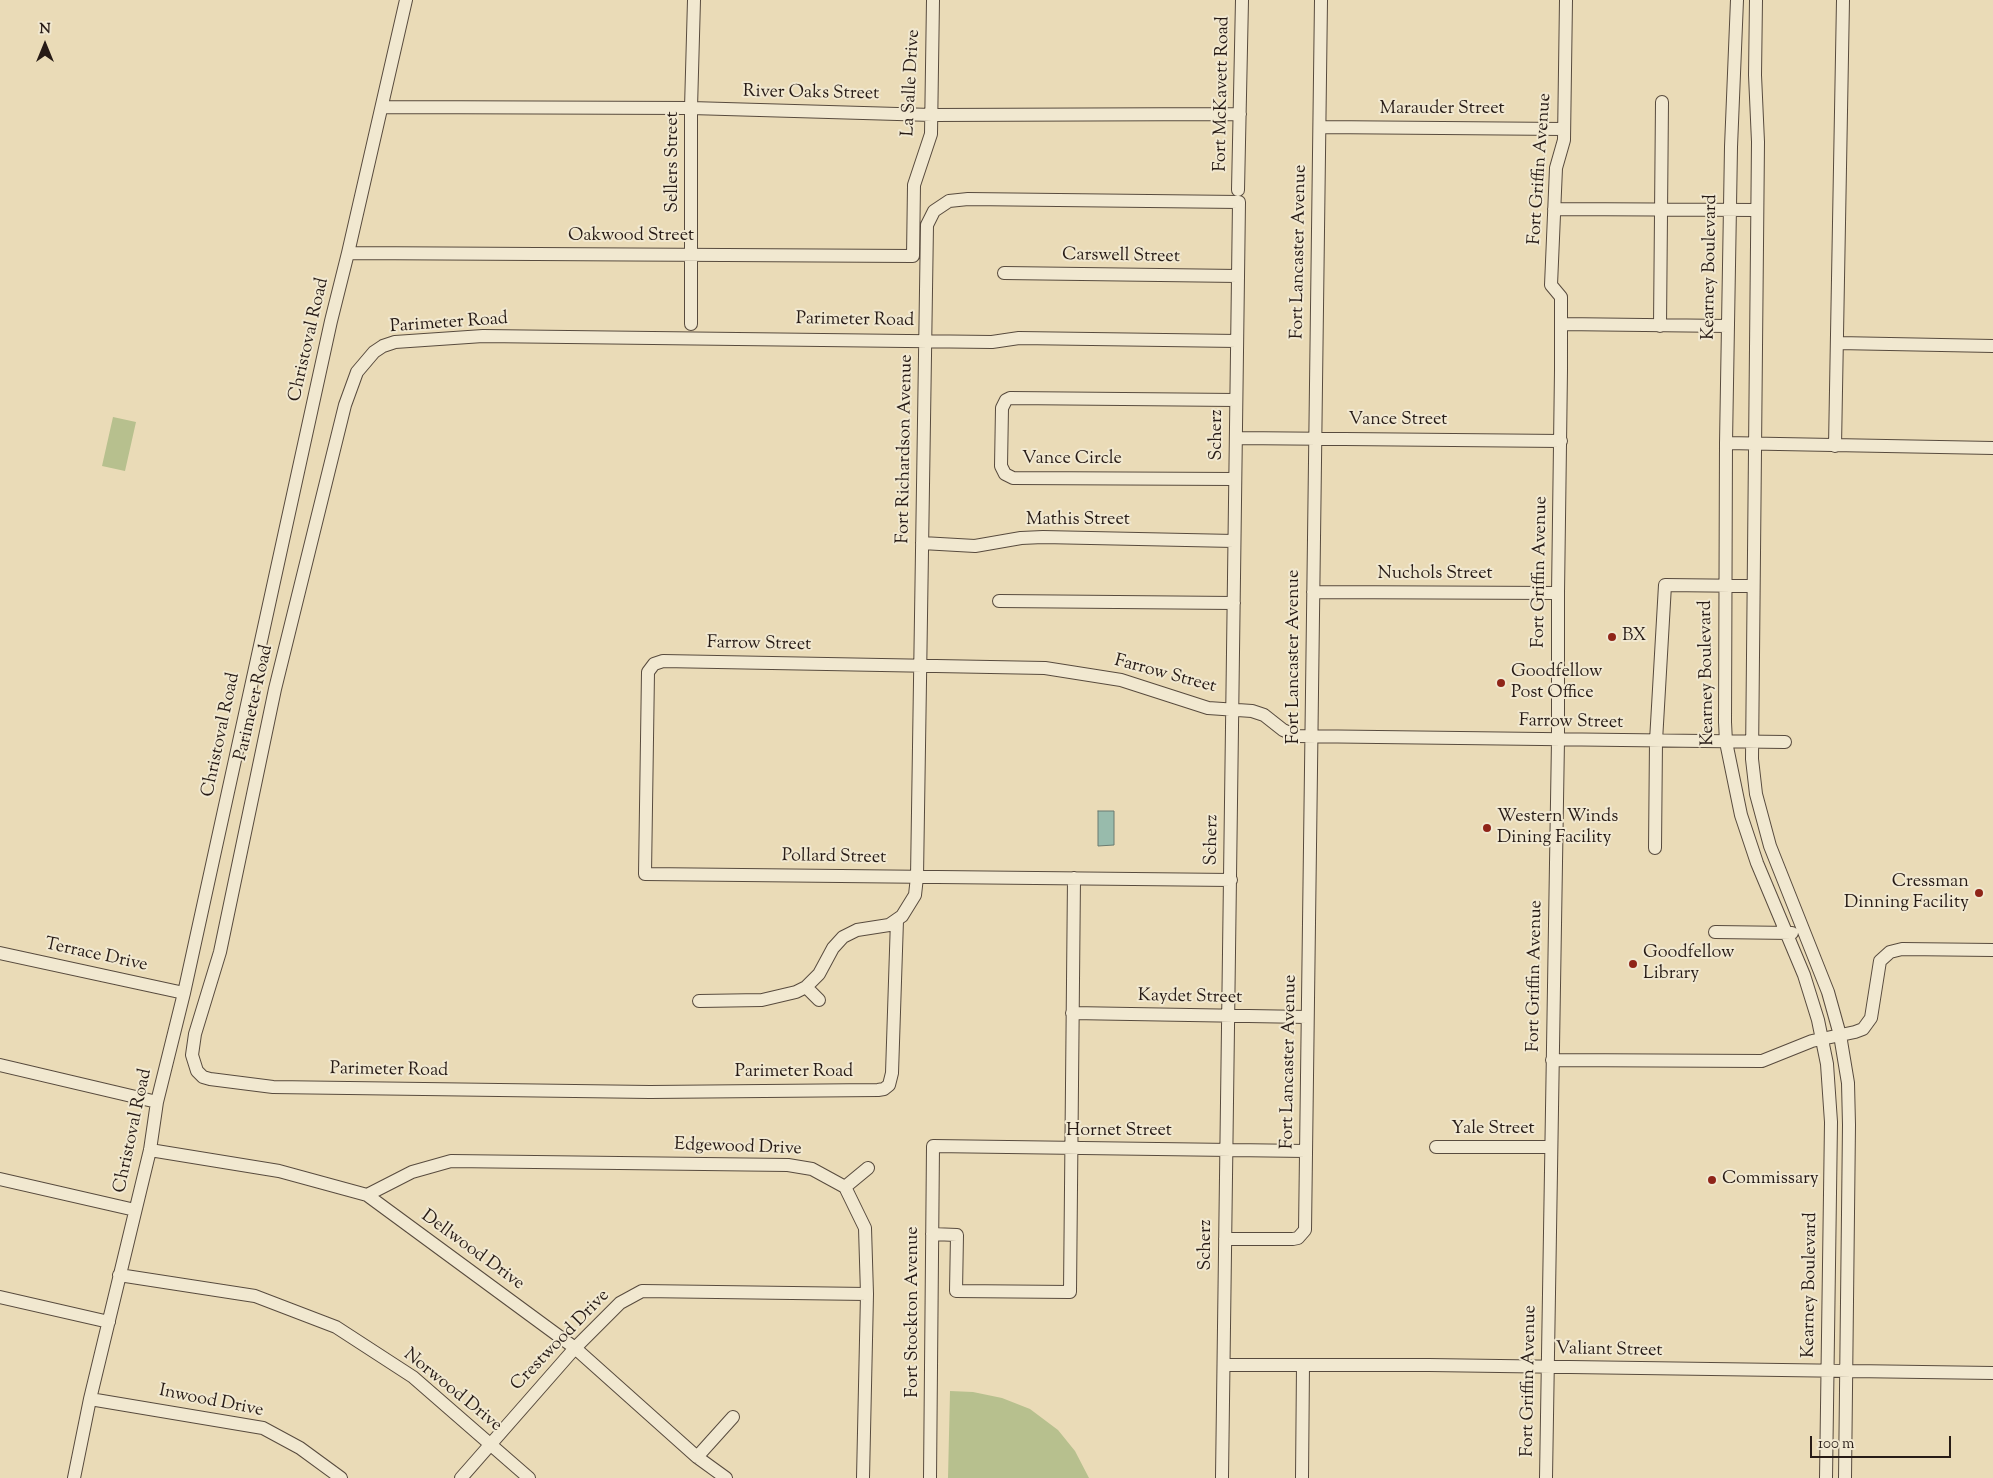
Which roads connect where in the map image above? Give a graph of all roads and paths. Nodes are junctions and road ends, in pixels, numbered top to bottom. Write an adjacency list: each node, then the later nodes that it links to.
1 (406, 0): 11 (street, Christoval Road)
2 (694, 0): 12 (street, Sellers Street)
3 (933, 0): 13 (street, La Salle Drive)
4 (1242, 0): 14 (street, Fort McKavett Road)
5 (1321, 0): 15 (street, Fort Lancaster Avenue)
6 (1566, 0): 16 (street, Fort Griffin Avenue)
7 (1737, 0): 20 (street, Kearney Boulevard)
8 (1756, 0): 21 (street, Kearney Boulevard)
9 (1843, 0): 33 (street)
10 (1662, 102): 19 (street)
11 (382, 107): 12 (street, River Oaks Street); 22 (street, Christoval Road)
12 (691, 108): 13 (street, River Oaks Street); 23 (street, Sellers Street)
13 (932, 114): 14 (street, River Oaks Street); 24 (street, La Salle Drive)
14 (1240, 114): 17 (street, Fort McKavett Road)
15 (1320, 127): 16 (street, Marauder Street); 37 (street, Fort Lancaster Avenue)
16 (1564, 129): 18 (street, Fort Griffin Avenue)
17 (1238, 196): 26 (street, Scherz); 31 (street, Fort Richardson Avenue)
18 (1554, 209): 19 (street); 28 (street, Fort Griffin Avenue)
19 (1661, 210): 20 (street); 29 (street)
20 (1730, 210): 21 (street); 30 (street, Kearney Boulevard)
21 (1756, 210): 40 (street, Kearney Boulevard)
22 (348, 253): 23 (street, Oakwood Street); 72 (street, Christoval Road)
23 (692, 256): 24 (street, Oakwood Street); 27 (street, Sellers Street)
24 (913, 256)
25 (1004, 273): 26 (street, Carswell Street)
26 (1238, 276): 32 (street, Scherz)
27 (691, 324)
28 (1561, 324): 29 (street); 38 (street, Fort Griffin Avenue)
29 (1660, 326): 30 (street)
30 (1728, 326): 39 (street, Kearney Boulevard)
31 (924, 340): 32 (street, Parimeter Road); 45 (street, Fort Richardson Avenue); 65 (street, Parimeter Road)
32 (1237, 340): 35 (street, Scherz)
33 (1838, 344): 34 (street); 41 (street)
34 (1993, 346)
35 (1236, 400): 36 (street, Scherz); 43 (street, Vance Circle)
36 (1236, 438): 37 (street, Vance Street); 43 (street, Scherz)
37 (1314, 439): 38 (street, Vance Street); 48 (street, Fort Lancaster Avenue)
38 (1561, 441): 49 (street, Fort Griffin Avenue)
39 (1726, 443): 40 (street); 46 (street, Kearney Boulevard)
40 (1755, 444): 41 (street); 47 (street, Kearney Boulevard)
41 (1835, 446): 42 (street)
42 (1993, 448)
43 (1235, 479): 44 (street, Scherz)
44 (1234, 541): 45 (street, Mathis Street); 51 (street, Scherz)
45 (922, 543): 52 (street, Fort Richardson Avenue)
46 (1724, 586): 47 (street); 57 (street); 58 (street, Kearney Boulevard)
47 (1753, 586): 59 (street, Kearney Boulevard)
48 (1313, 592): 49 (street, Nuchols Street); 55 (street, Fort Lancaster Avenue)
49 (1558, 593): 56 (street, Fort Griffin Avenue)
50 (999, 601): 51 (street)
51 (1234, 603): 54 (street, Scherz)
52 (920, 666): 53 (street, Farrow Street); 54 (street, Farrow Street); 62 (street, Fort Richardson Avenue)
53 (651, 667): 62 (street, Pollard Street)
54 (1232, 709): 55 (street, Farrow Street); 64 (street, Scherz)
55 (1312, 736): 56 (street, Farrow Street); 77 (street, Fort Lancaster Avenue)
56 (1558, 740): 57 (street, Farrow Street); 80 (street, Fort Griffin Avenue)
57 (1656, 741): 58 (street, Farrow Street); 61 (street)
58 (1726, 742): 59 (street, Farrow Street); 68 (street, Kearney Boulevard)
59 (1751, 742): 60 (street, Farrow Street); 67 (street, Kearney Boulevard)
60 (1786, 742)
61 (1655, 848)
62 (918, 877): 63 (street, Pollard Street); 65 (street, Fort Richardson Avenue)
63 (1074, 878): 64 (street, Pollard Street); 75 (street)
64 (1231, 880): 76 (street, Scherz)
65 (897, 920): 71 (street)
66 (1715, 932): 68 (street)
67 (1805, 932): 68 (street); 78 (street, Kearney Boulevard)
68 (1787, 933): 79 (street, Kearney Boulevard)
69 (1993, 950): 78 (street)
70 (0, 953): 72 (street, Terrace Drive)
71 (806, 987): 73 (street); 74 (street)
72 (184, 993): 82 (street, Christoval Road)
73 (819, 1000)
74 (699, 1001)
75 (1072, 1013): 76 (street, Kaydet Street); 86 (street)
76 (1228, 1016): 77 (street, Kaydet Street); 88 (street, Scherz)
77 (1307, 1017): 89 (street, Fort Lancaster Avenue)
78 (1840, 1035): 79 (street); 106 (street, Kearney Boulevard)
79 (1822, 1038): 80 (street); 105 (street, Kearney Boulevard)
80 (1552, 1060): 85 (street, Fort Griffin Avenue)
81 (0, 1065): 82 (street)
82 (157, 1102): 87 (street, Christoval Road)
83 (932, 1146): 86 (street, Hornet Street); 95 (street, Fort Stockton Avenue)
84 (1436, 1147): 85 (street, Yale Street)
85 (1550, 1147): 104 (street, Fort Griffin Avenue)
86 (1070, 1149): 88 (street, Hornet Street); 95 (street)
87 (150, 1150): 93 (street, Dellwood Drive); 94 (street, Christoval Road)
88 (1226, 1150): 89 (street, Hornet Street); 96 (street, Scherz)
89 (1306, 1151): 96 (street, Fort Lancaster Avenue)
90 (868, 1168): 92 (street)
91 (0, 1179): 94 (street)
92 (846, 1187): 93 (street, Edgewood Drive); 98 (street)
93 (367, 1195): 101 (street, Dellwood Drive)
94 (135, 1210): 97 (street, Christoval Road)
95 (932, 1234): 118 (street, Fort Stockton Avenue)
96 (1225, 1239): 102 (street, Scherz)
97 (119, 1275): 100 (street, Christoval Road); 110 (street, Norwood Drive)
98 (867, 1294): 101 (street, Crestwood Drive); 117 (street)
99 (0, 1297): 100 (street)
100 (109, 1322): 108 (street, Christoval Road)
101 (575, 1348): 110 (street, Crestwood Drive); 111 (street, Dellwood Drive)
102 (1224, 1365): 103 (street, Valiant Street); 119 (street, Scherz)
103 (1303, 1365): 104 (street, Valiant Street); 120 (street)
104 (1547, 1367): 105 (street, Valiant Street); 121 (street, Fort Griffin Avenue)
105 (1827, 1371): 106 (street, Valiant Street); 122 (street, Kearney Boulevard)
106 (1846, 1371): 107 (street, Valiant Street); 123 (street, Kearney Boulevard)
107 (1993, 1373)
108 (90, 1399): 112 (street, Christoval Road); 113 (street, Inwood Drive)
109 (733, 1417): 111 (street)
110 (490, 1444): 114 (street, Crestwood Drive); 115 (street, Norwood Drive)
111 (697, 1457): 116 (street, Dellwood Drive)
112 (74, 1478)
113 (341, 1478)
114 (461, 1478)
115 (529, 1478)
116 (726, 1478)
117 (863, 1478)
118 (930, 1478)
119 (1222, 1478)
120 (1302, 1478)
121 (1546, 1478)
122 (1826, 1478)
123 (1845, 1478)

